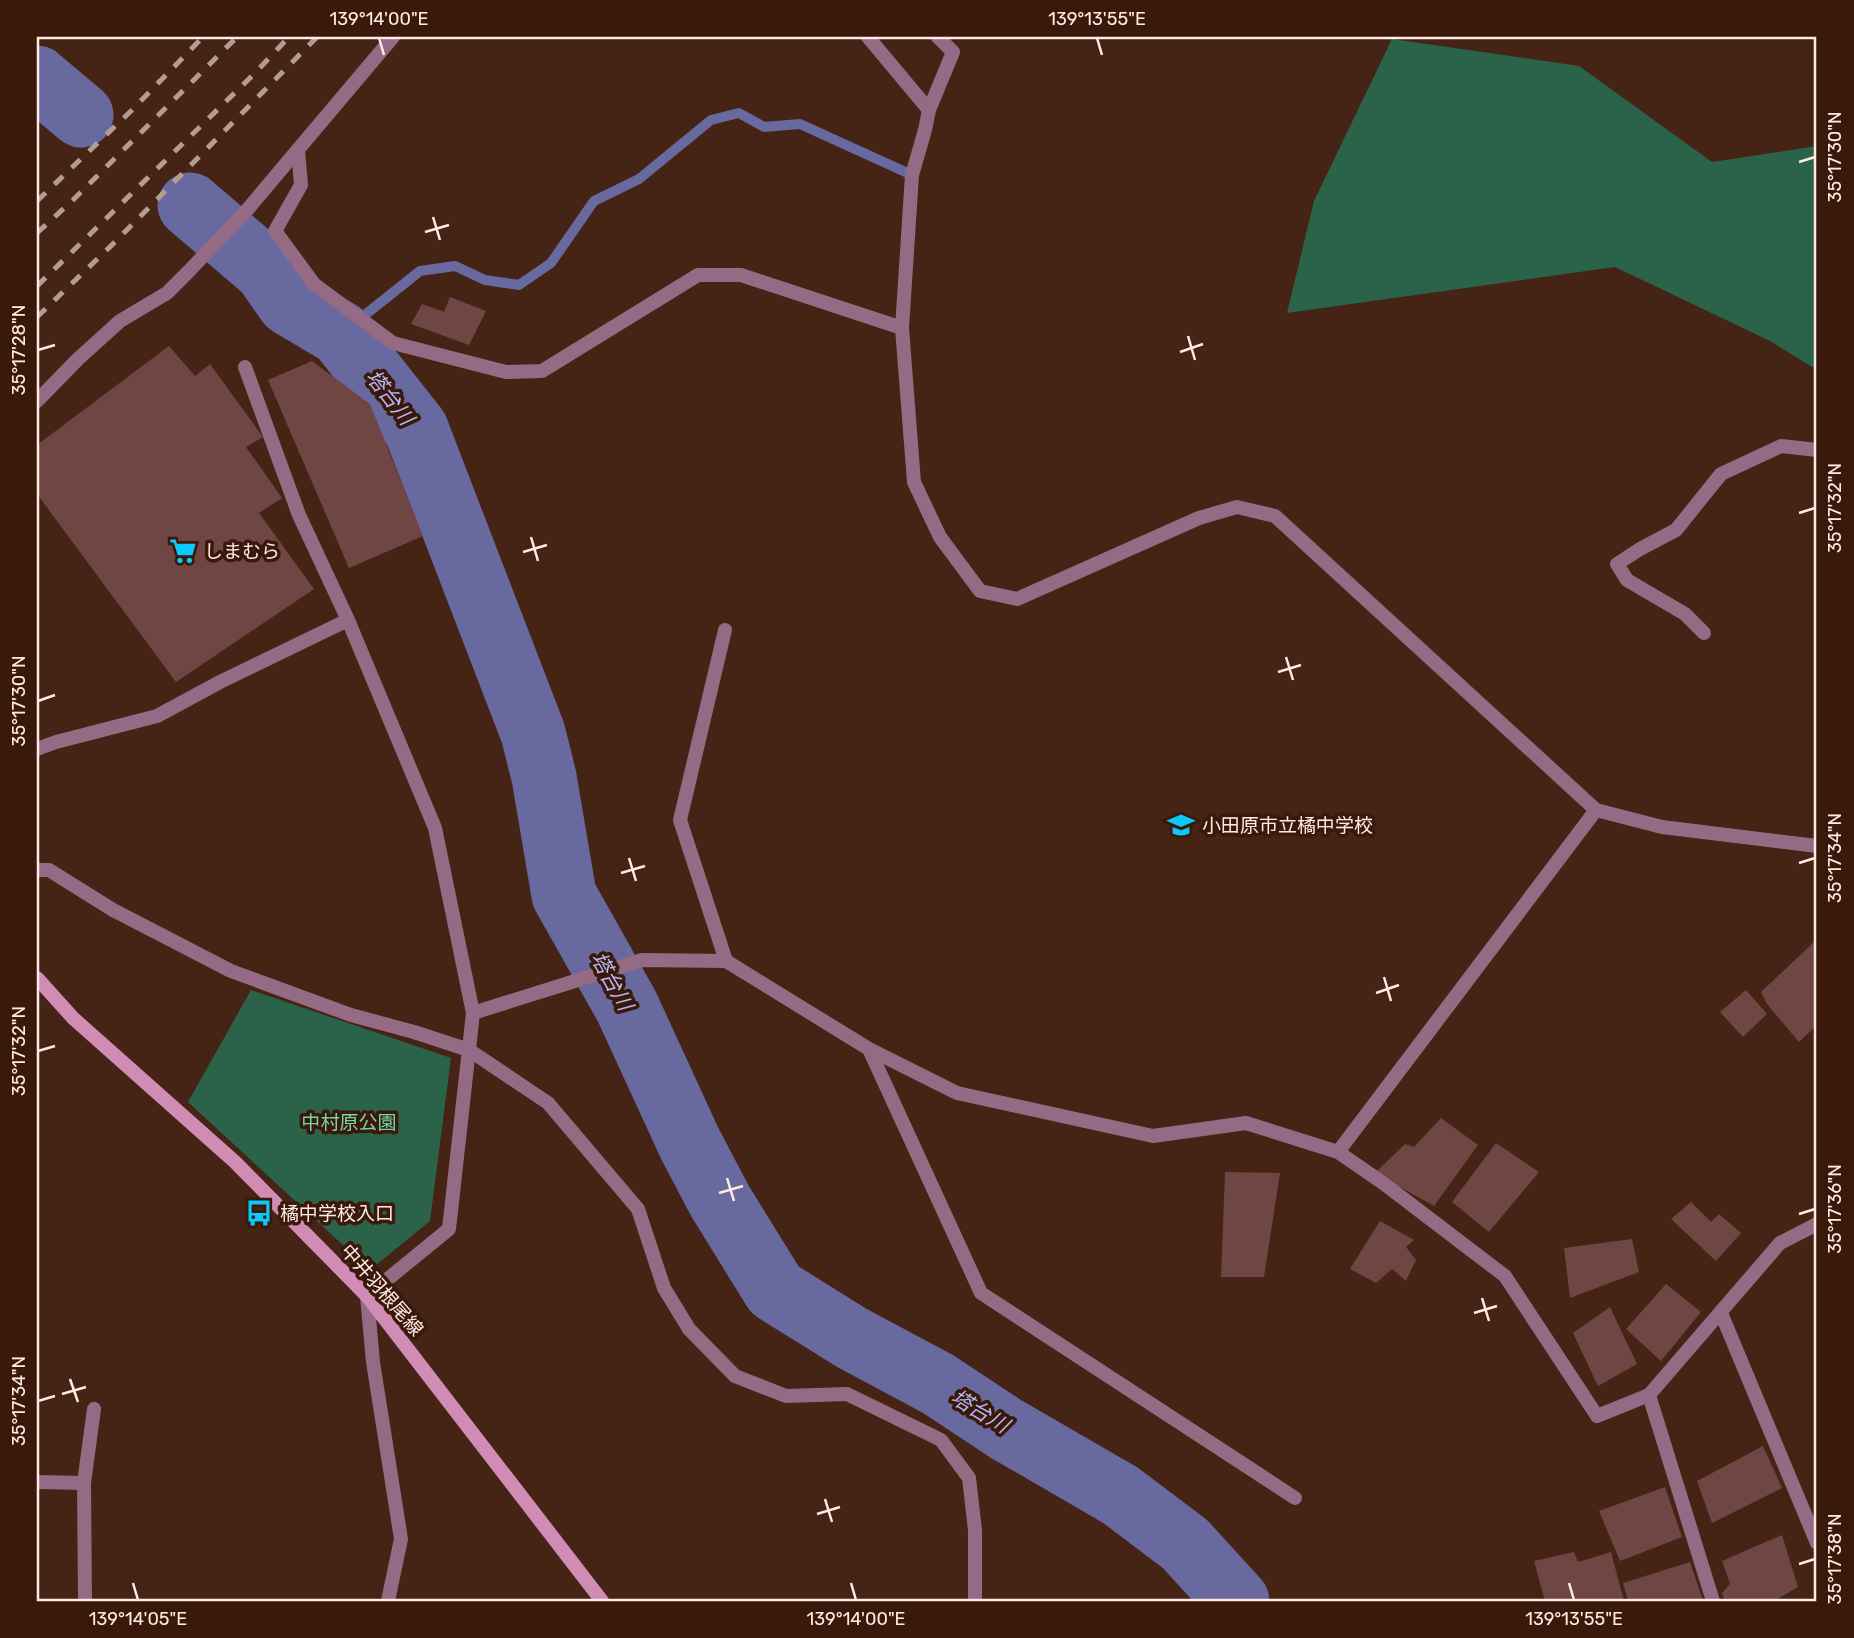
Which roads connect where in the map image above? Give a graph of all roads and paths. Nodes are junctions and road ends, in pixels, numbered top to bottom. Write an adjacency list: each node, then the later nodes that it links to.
1 (393, 37): 5 (street)
2 (868, 37): 4 (street)
3 (938, 37): 4 (street)
4 (929, 110): 6 (street)
5 (298, 150): 6 (street); 8 (street)
6 (902, 328): 14 (street)
7 (245, 367): 10 (street)
8 (37, 401)
9 (1817, 450): 12 (street)
10 (348, 620): 13 (street); 19 (street)
11 (725, 630): 17 (street)
12 (1704, 633)
13 (37, 749)
14 (1597, 810): 15 (street); 22 (street)
15 (1817, 846)
16 (37, 870): 21 (street)
17 (726, 961): 19 (street); 20 (street)
18 (37, 978): 24 (main road, 中井羽根尾線)
19 (473, 1013): 21 (street)
20 (869, 1049): 22 (street); 30 (street)
21 (469, 1050): 24 (street); 35 (street)
22 (1338, 1152): 26 (street)
23 (1817, 1224): 25 (street)
24 (367, 1296): 33 (street); 34 (main road, 中井羽根尾線)
25 (1721, 1313): 26 (street); 31 (street)
26 (1649, 1395): 36 (street)
27 (94, 1409): 29 (street)
28 (37, 1482): 29 (street)
29 (84, 1483): 32 (street)
30 (1295, 1498)
31 (1817, 1543)
32 (85, 1601)
33 (388, 1601)
34 (602, 1601)
35 (975, 1601)
36 (1713, 1601)

